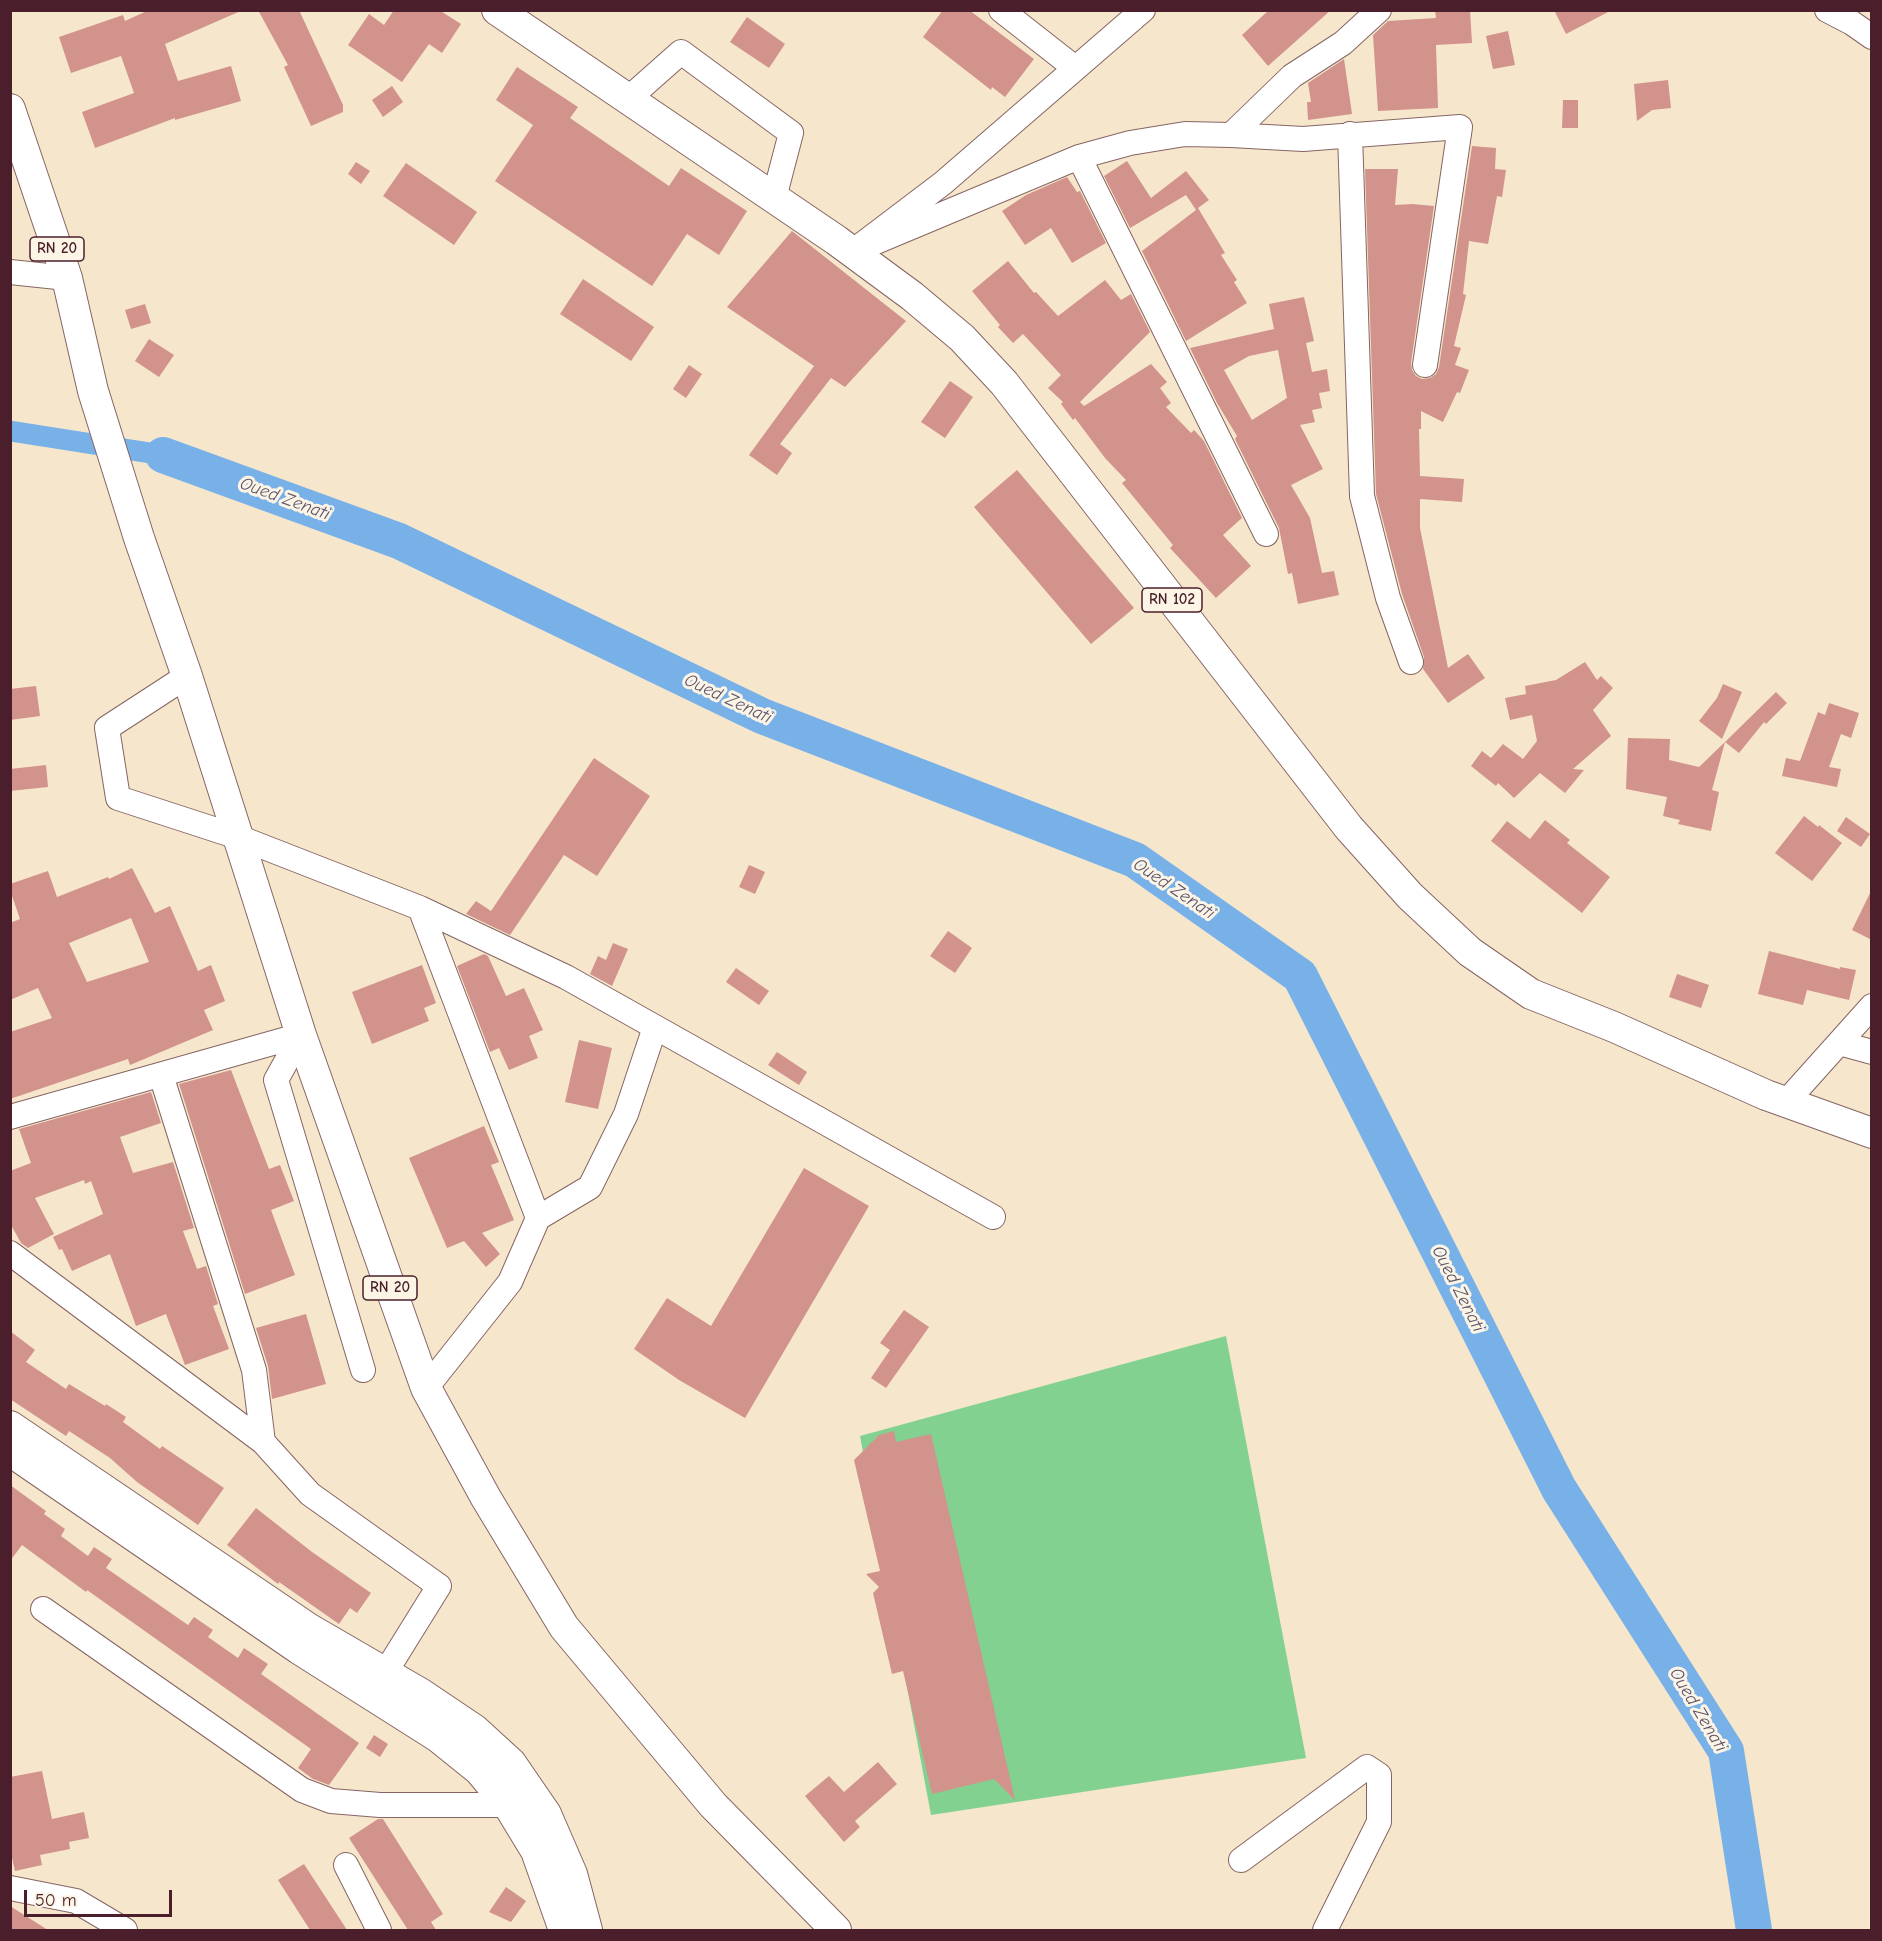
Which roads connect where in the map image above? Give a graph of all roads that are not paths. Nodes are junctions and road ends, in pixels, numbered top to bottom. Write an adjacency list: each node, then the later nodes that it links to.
1 (497, 10): 8 (main road, RN 102)
2 (1001, 10): 7 (street)
3 (1143, 10): 7 (street)
4 (1379, 10): 11 (street)
5 (1827, 10): 6 (street)
6 (1872, 37)
7 (1075, 68): 14 (street)
8 (628, 99): 13 (main road, RN 102); 13 (street)
9 (13, 124): 16 (main road, RN 20)
10 (1350, 134): 11 (street); 17 (street); 19 (street)
11 (1231, 135): 12 (street)
12 (1079, 157): 14 (street); 18 (street)
13 (774, 198): 14 (main road, RN 102)
14 (852, 252): 29 (main road, RN 102)
15 (10, 272): 16 (street)
16 (67, 278): 20 (main road, RN 20)
17 (1425, 365)
18 (1266, 534)
19 (1410, 662)
20 (187, 676): 21 (main road, RN 20); 21 (street)
21 (238, 837): 22 (street); 25 (main road, RN 20)
22 (420, 908): 24 (street); 33 (street)
23 (1872, 1006): 26 (street)
24 (655, 1027): 32 (street); 33 (street)
25 (301, 1035): 28 (street); 35 (street); 36 (main road, RN 20)
26 (1839, 1044): 27 (street); 29 (street)
27 (1872, 1052)
28 (161, 1075): 30 (street); 38 (street)
29 (1786, 1102): 31 (main road, RN 102)
30 (10, 1117)
31 (1872, 1133)
32 (993, 1217)
33 (538, 1218): 36 (street)
34 (10, 1253): 38 (street)
35 (363, 1370)
36 (426, 1388): 50 (main road, RN 20)
37 (10, 1426): 41 (main road)
38 (263, 1442): 41 (street)
39 (10, 1451): 42 (main road)
40 (43, 1608): 42 (street)
41 (385, 1673): 49 (main road)
42 (508, 1804): 48 (main road)
43 (1241, 1860): 51 (street)
44 (346, 1865): 47 (street)
45 (10, 1888): 46 (street)
46 (125, 1930)
47 (380, 1930)
48 (564, 1930)
49 (587, 1930)
50 (836, 1930)
51 (1324, 1930)

